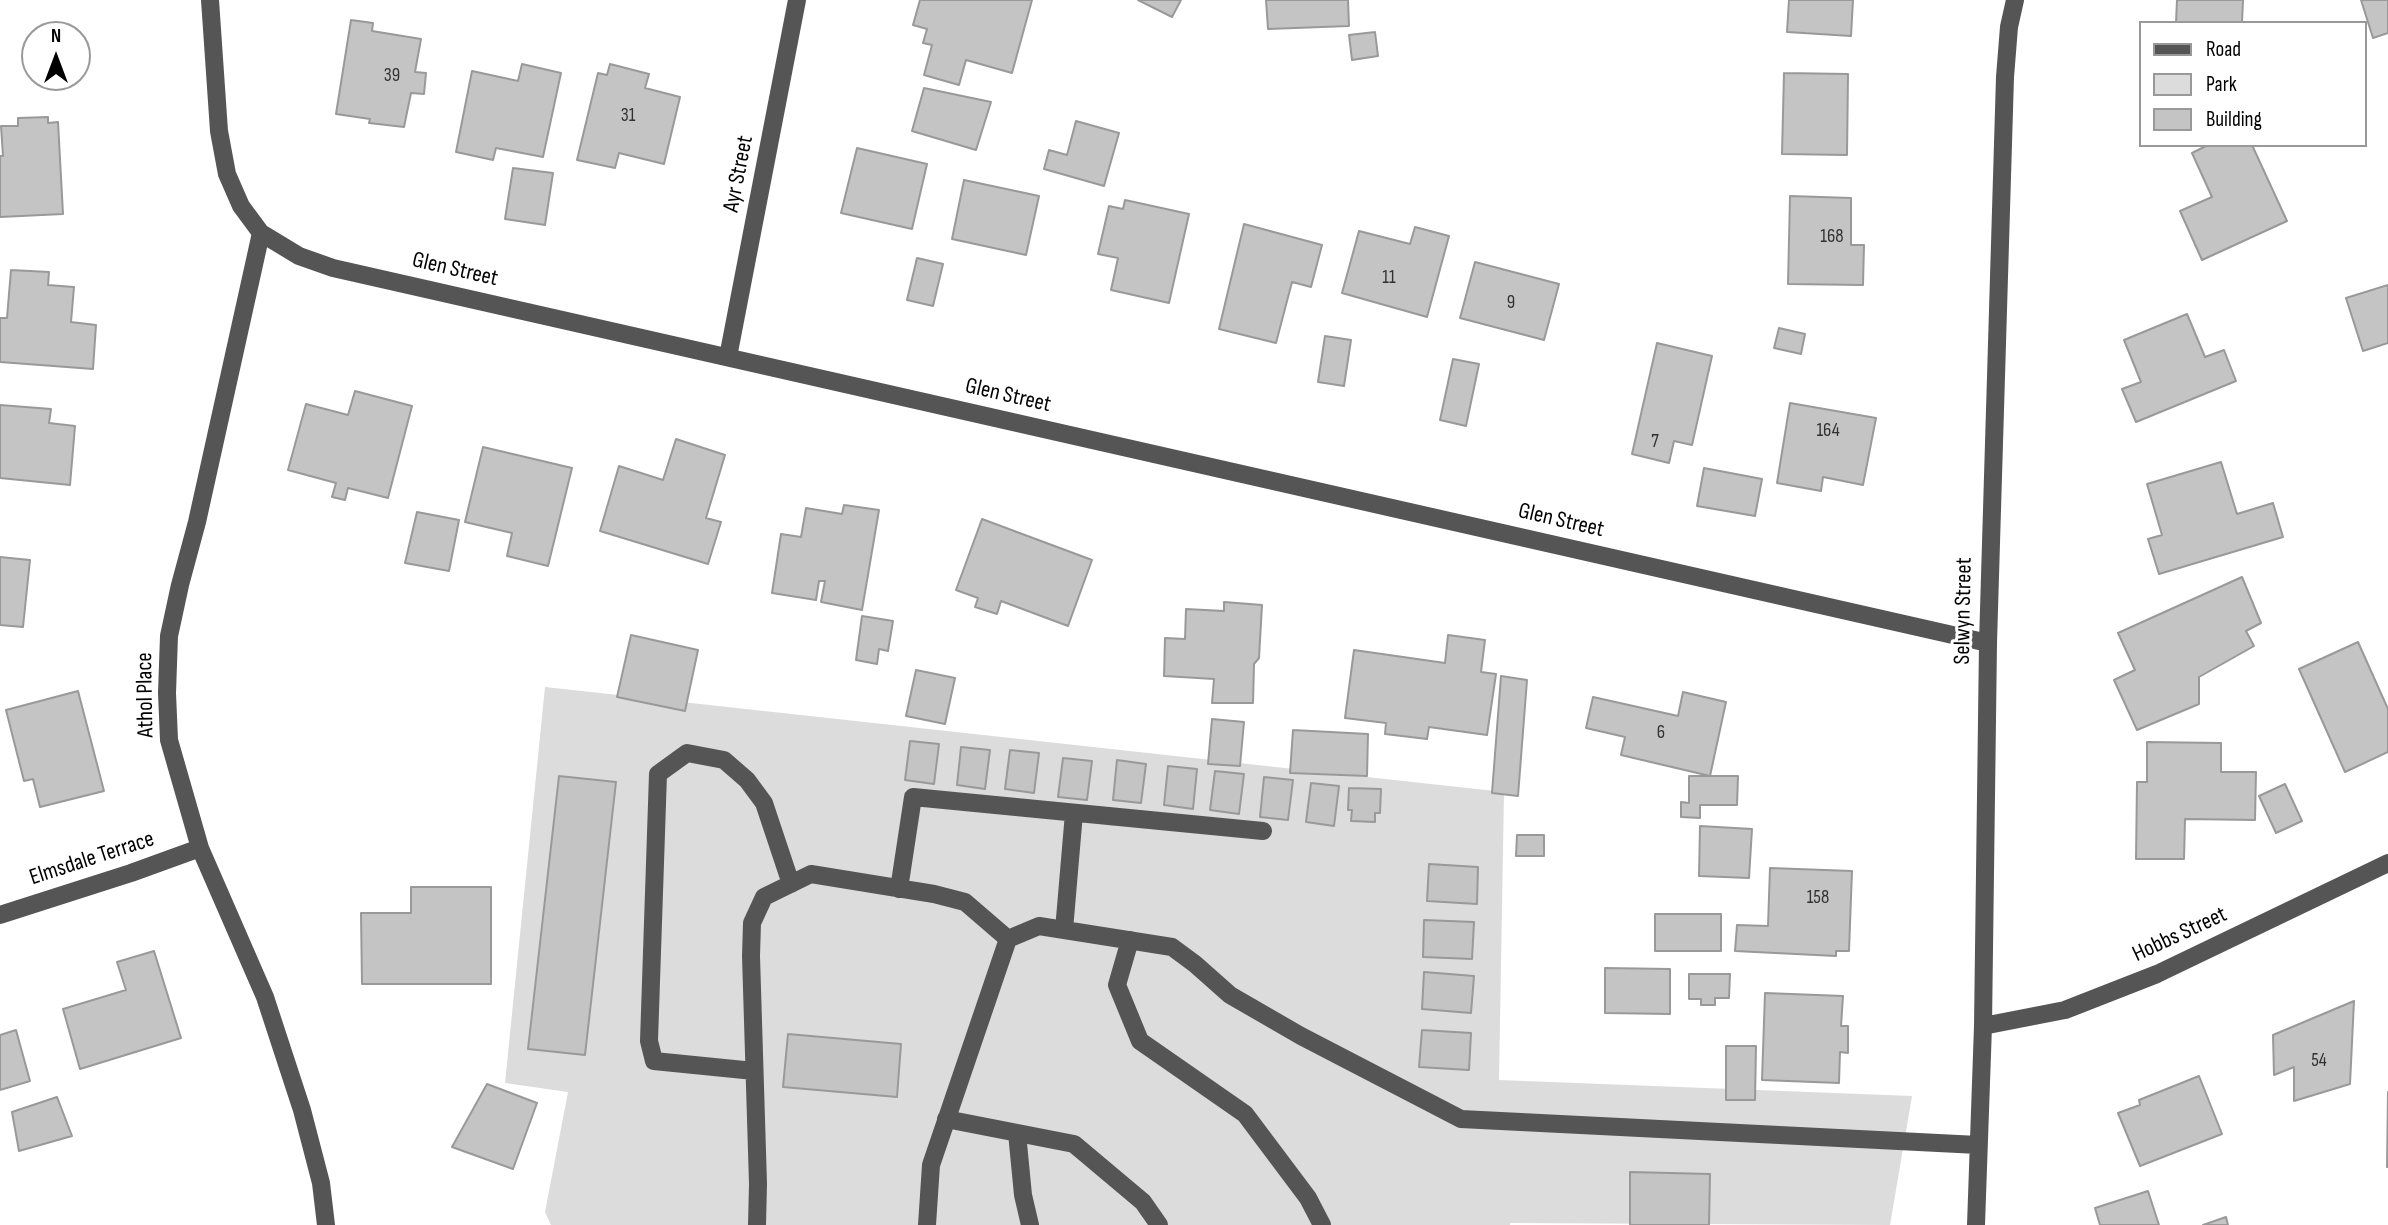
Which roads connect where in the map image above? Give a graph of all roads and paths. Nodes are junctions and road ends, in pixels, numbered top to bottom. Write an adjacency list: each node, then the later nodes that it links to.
1 (210, 0): 4 (street, Glen Street)
2 (797, 0): 5 (street, Ayr Street)
3 (2015, 0): 6 (street, Selwyn Street)
4 (261, 233): 5 (street, Glen Street); 9 (street, Athol Place)
5 (728, 357): 6 (street, Glen Street)
6 (1988, 643): 17 (street, Selwyn Street)
7 (1074, 813): 8 (street); 12 (street); 14 (street)
8 (1263, 831)
9 (200, 848): 13 (street, Elmsdale Terrace); 22 (street, Athol Place)
10 (2388, 863): 17 (street, Hobbs Street)
11 (791, 884): 12 (street); 18 (street); 18 (street)
12 (899, 888): 15 (street)
13 (0, 915)
14 (1064, 930): 15 (street); 16 (street)
15 (1008, 939): 19 (street)
16 (1130, 940): 21 (street); 27 (street)
17 (1983, 1026): 21 (street, Selwyn Street)
18 (754, 1071): 23 (street)
19 (946, 1119): 20 (street); 24 (street)
20 (1017, 1133): 25 (street); 26 (street)
21 (1978, 1145): 28 (street, Selwyn Street)
22 (326, 1225)
23 (757, 1225)
24 (927, 1225)
25 (1030, 1225)
26 (1159, 1225)
27 (1322, 1225)
28 (1976, 1225)

